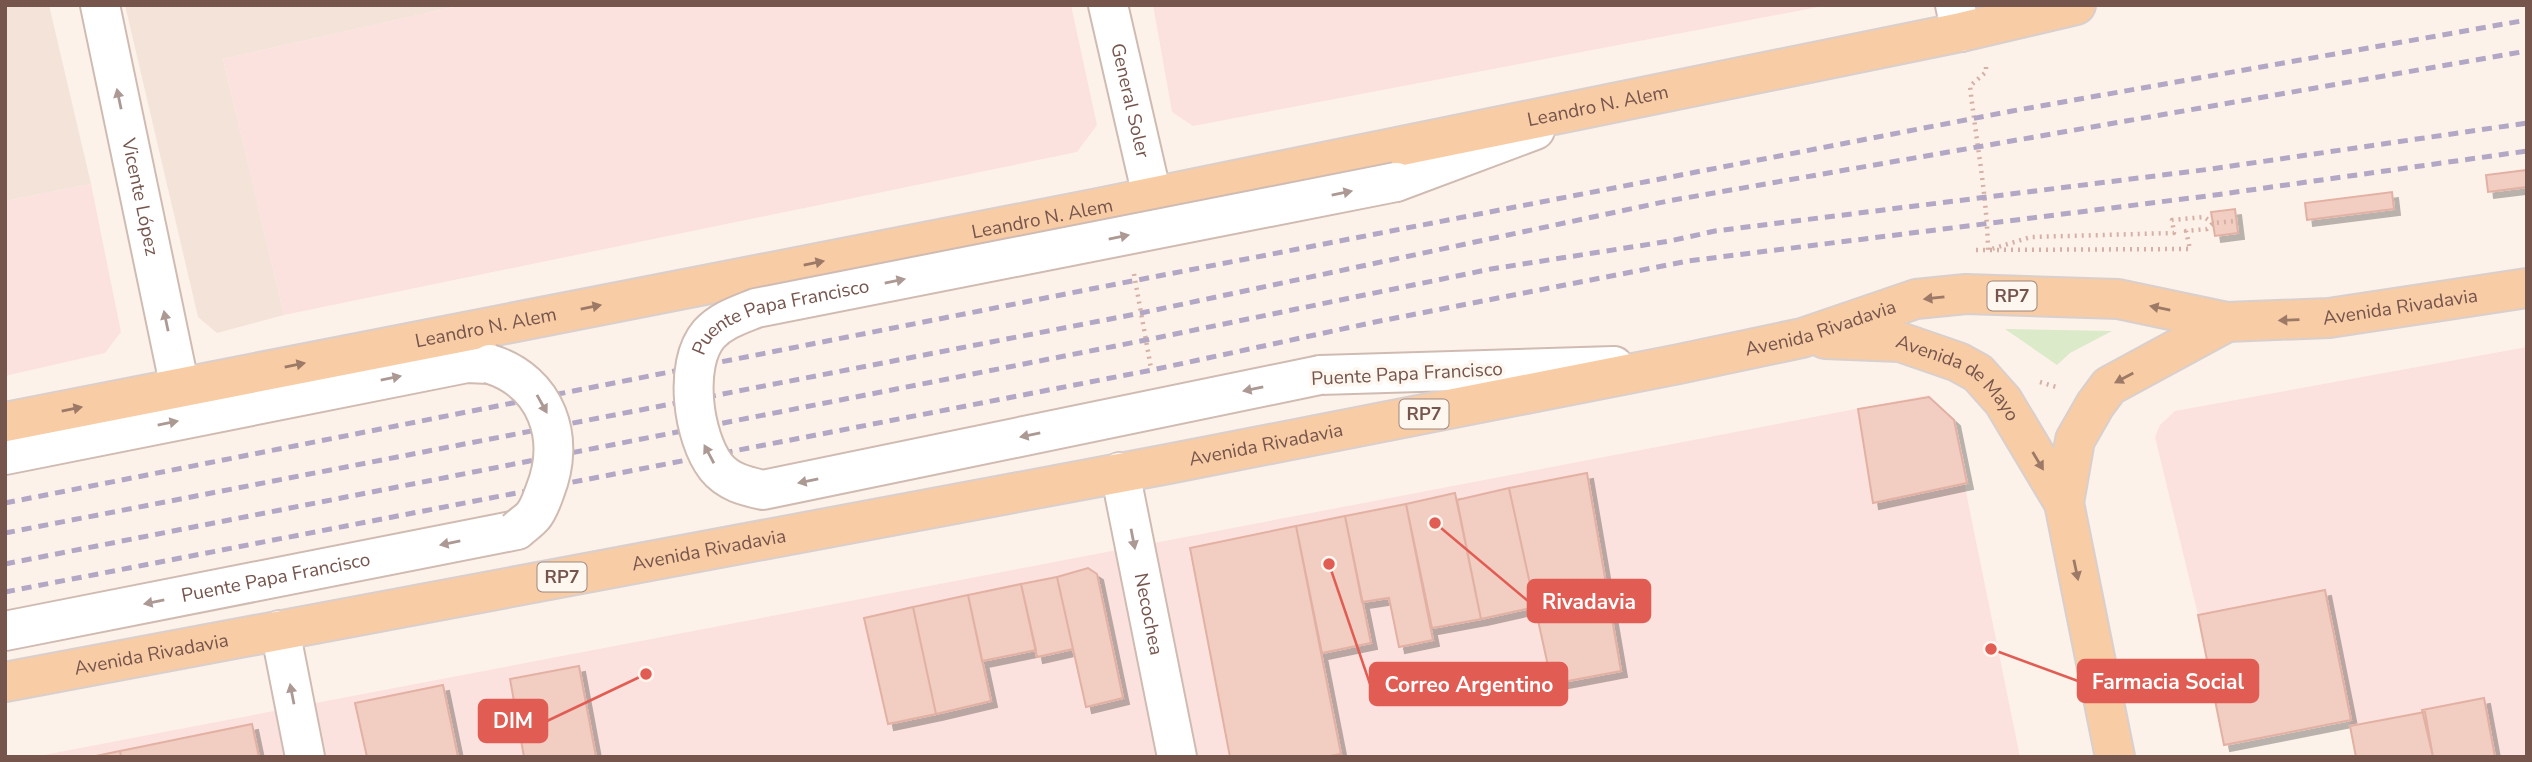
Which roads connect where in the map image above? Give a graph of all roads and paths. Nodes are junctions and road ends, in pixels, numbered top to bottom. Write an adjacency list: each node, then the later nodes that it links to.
1 (100, 5): 16 (street, Vicente López, one-way to 1)
2 (1108, 5): 6 (street, General Soler)
3 (2076, 5): 4 (main road, Leandro N. Alem)
4 (1966, 21): 5 (main road, Leandro N. Alem); 9 (path)
5 (1610, 103): 6 (main road, Leandro N. Alem); 14 (street, Puente Papa Francisco, one-way to 5, bridge)
6 (1152, 196): 16 (main road, Leandro N. Alem, one-way to 6)
7 (2237, 221): 8 (path)
8 (2213, 223): 9 (path); 9 (path)
9 (1988, 250)
10 (1133, 268): 15 (path)
11 (2527, 288): 12 (main road, Avenida Rivadavia / RP7, one-way to 12)
12 (2227, 322): 13 (main road, Avenida Rivadavia / RP7, one-way to 13); 20 (main road, Avenida de Mayo, one-way to 20)
13 (1802, 338): 14 (main road, Avenida Rivadavia / RP7); 20 (main road, Avenida de Mayo, one-way to 20)
14 (1679, 364): 19 (main road, Avenida Rivadavia / RP7)
15 (1152, 370)
16 (180, 388): 17 (main road, Leandro N. Alem, one-way to 16)
17 (5, 422)
18 (5, 455): 21 (street, Puente Papa Francisco, one-way to 21, bridge)
19 (1120, 472): 22 (main road, Avenida Rivadavia / RP7); 25 (street, Necochea, one-way to 25)
20 (2064, 503): 26 (main road, Avenida de Mayo, one-way to 26)
21 (5, 631)
22 (280, 631): 23 (main road, Avenida Rivadavia / RP7); 24 (street, one-way to 22)
23 (5, 682)
24 (305, 757)
25 (1177, 757)
26 (2116, 757)

